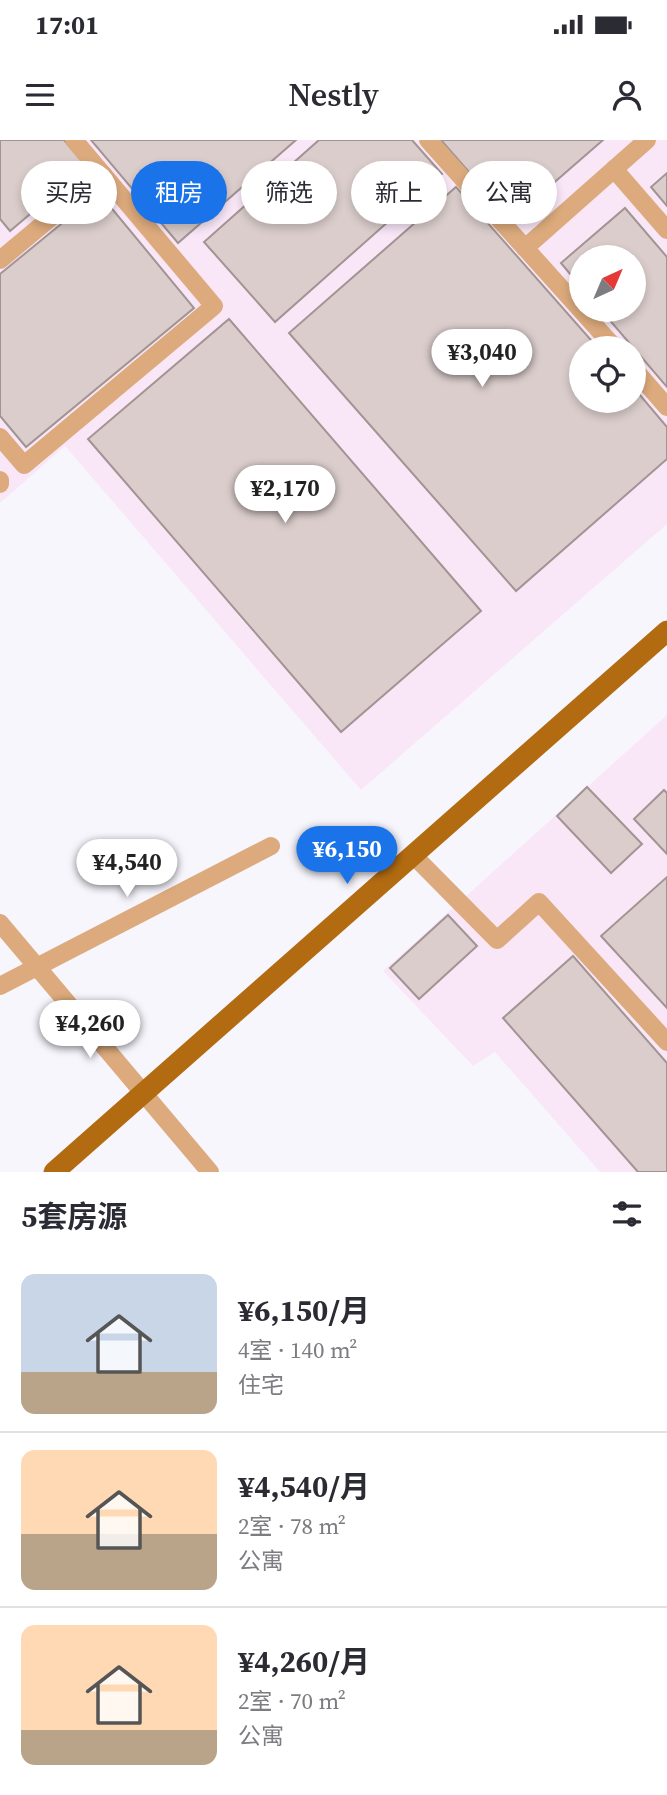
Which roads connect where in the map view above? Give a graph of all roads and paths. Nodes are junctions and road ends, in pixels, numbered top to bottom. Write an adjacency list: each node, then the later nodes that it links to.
1 (74, 140): 4 (street)
2 (428, 140): 9 (street)
3 (647, 140): 5 (street)
4 (92, 161)
5 (614, 169): 8 (street); 9 (street)
6 (117, 191): 14 (street)
7 (39, 224): 10 (street)
8 (667, 230)
9 (525, 248): 11 (street)
10 (3, 252)
11 (604, 336)
12 (646, 383): 13 (street)
13 (667, 407)
14 (0, 437)
15 (667, 631): 17 (main road)
16 (271, 846): 19 (street)
17 (414, 856): 21 (street); 22 (main road)
18 (0, 923): 19 (street)
19 (37, 967): 20 (street); 22 (street)
20 (0, 986)
21 (667, 1042)
22 (144, 1095): 23 (main road); 24 (street)
23 (54, 1172)
24 (210, 1172)

